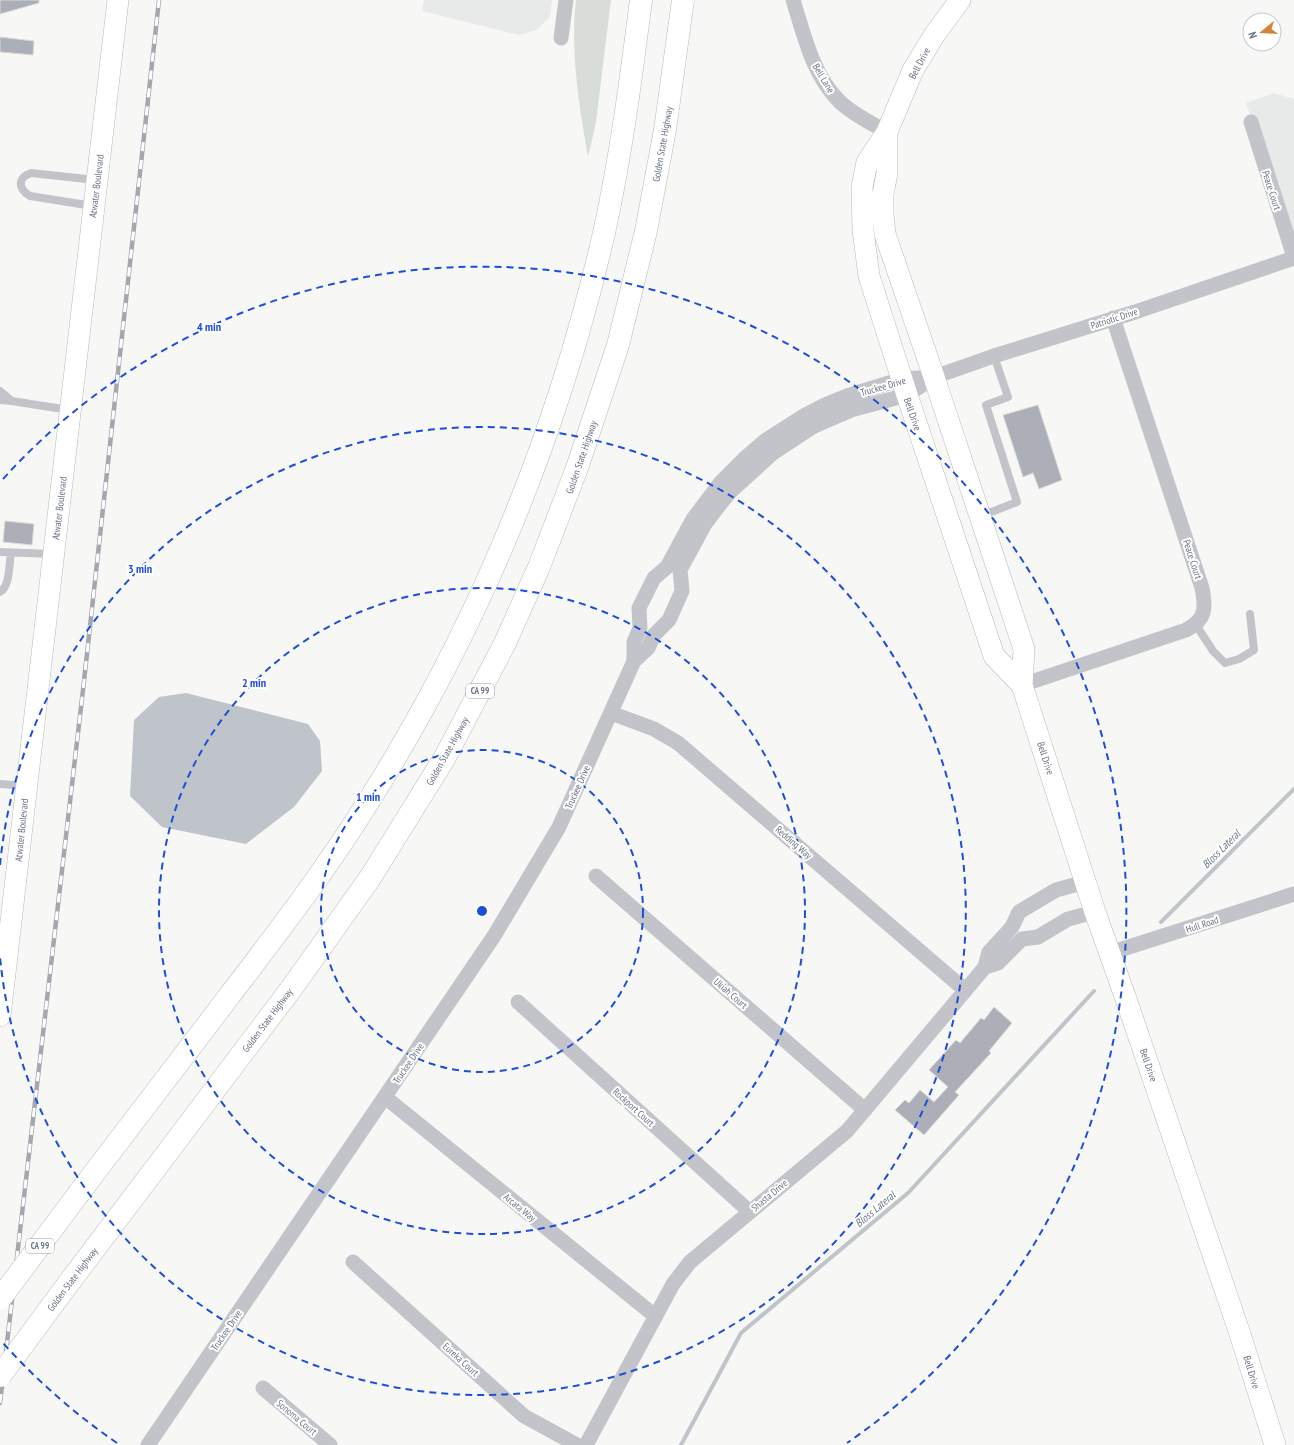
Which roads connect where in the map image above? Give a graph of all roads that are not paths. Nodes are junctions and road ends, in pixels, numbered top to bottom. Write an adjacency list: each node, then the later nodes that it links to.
1 (118, 0): 10 (street, Atwater Boulevard)
2 (566, 0): 7 (street)
3 (641, 0): 53 (highway, CA 99, bridge)
4 (683, 0): 55 (highway, Golden State Highway / CA 99, bridge)
5 (794, 0): 9 (street, Bell Lane)
6 (960, 0): 9 (street, Bell Drive)
7 (561, 38)
8 (1251, 122): 12 (street, Peace Court)
9 (887, 132): 15 (street, Bell Drive); 16 (street, Bell Drive)
10 (97, 180): 11 (street, Atwater Boulevard); 11 (lane)
11 (94, 206): 20 (street, Atwater Boulevard)
12 (1294, 258): 13 (street, Patriotic Drive)
13 (1113, 318): 14 (street, Patriotic Drive); 32 (street, Peace Court)
14 (994, 356): 15 (street, Patriotic Drive); 22 (lane)
15 (934, 377): 16 (street, Truckee Drive); 22 (street, Bell Drive)
16 (905, 387): 21 (street, Truckee Drive); 34 (street, Bell Drive)
17 (0, 391): 19 (lane)
18 (0, 400): 19 (lane)
19 (12, 401): 20 (lane)
20 (70, 410): 25 (street, Atwater Boulevard)
21 (713, 504): 26 (street, Truckee Drive); 27 (street, Truckee Drive)
22 (980, 516): 34 (street, Bell Drive)
23 (0, 552): 24 (lane)
24 (11, 553): 25 (lane); 28 (lane)
25 (53, 554): 37 (street, Atwater Boulevard)
26 (654, 578): 27 (street); 29 (street, Truckee Drive)
27 (682, 591): 31 (street, Truckee Drive)
28 (0, 592)
29 (639, 608): 31 (street); 33 (street, Truckee Drive)
30 (1250, 614): 32 (lane)
31 (669, 620): 33 (street, Truckee Drive)
32 (1196, 625): 34 (street)
33 (634, 660): 35 (street, Truckee Drive)
34 (1022, 685): 39 (street, Bell Drive)
35 (611, 713): 46 (street, Redding Way); 49 (street, Truckee Drive)
36 (0, 784): 37 (lane)
37 (26, 786): 48 (street, Atwater Boulevard)
38 (596, 876): 50 (street, Ukiah Court)
39 (1086, 882): 41 (street, Bell Drive); 42 (street, Shasta Drive)
40 (1294, 894): 44 (street, Hull Road)
41 (1095, 912): 43 (street); 44 (street, Bell Drive)
42 (1012, 927): 43 (street); 45 (street, Shasta Drive)
43 (1022, 939): 45 (street, Shasta Drive)
44 (1110, 954): 61 (street, Bell Drive)
45 (985, 967): 46 (street, Shasta Drive)
46 (965, 990): 50 (street, Shasta Drive)
47 (518, 1002): 51 (street, Rockport Court)
48 (0, 1016)
49 (384, 1097): 54 (street, Arcata Way); 57 (street, Truckee Drive)
50 (865, 1110): 51 (street, Shasta Drive)
51 (750, 1212): 54 (street, Shasta Drive)
52 (353, 1262): 59 (street, Eureka Court)
53 (0, 1300)
54 (655, 1316): 60 (street, Shasta Drive)
55 (0, 1376)
56 (263, 1388): 58 (street, Sonoma Court)
57 (148, 1445)
58 (330, 1445)
59 (577, 1445)
60 (586, 1445)
61 (1276, 1445)

